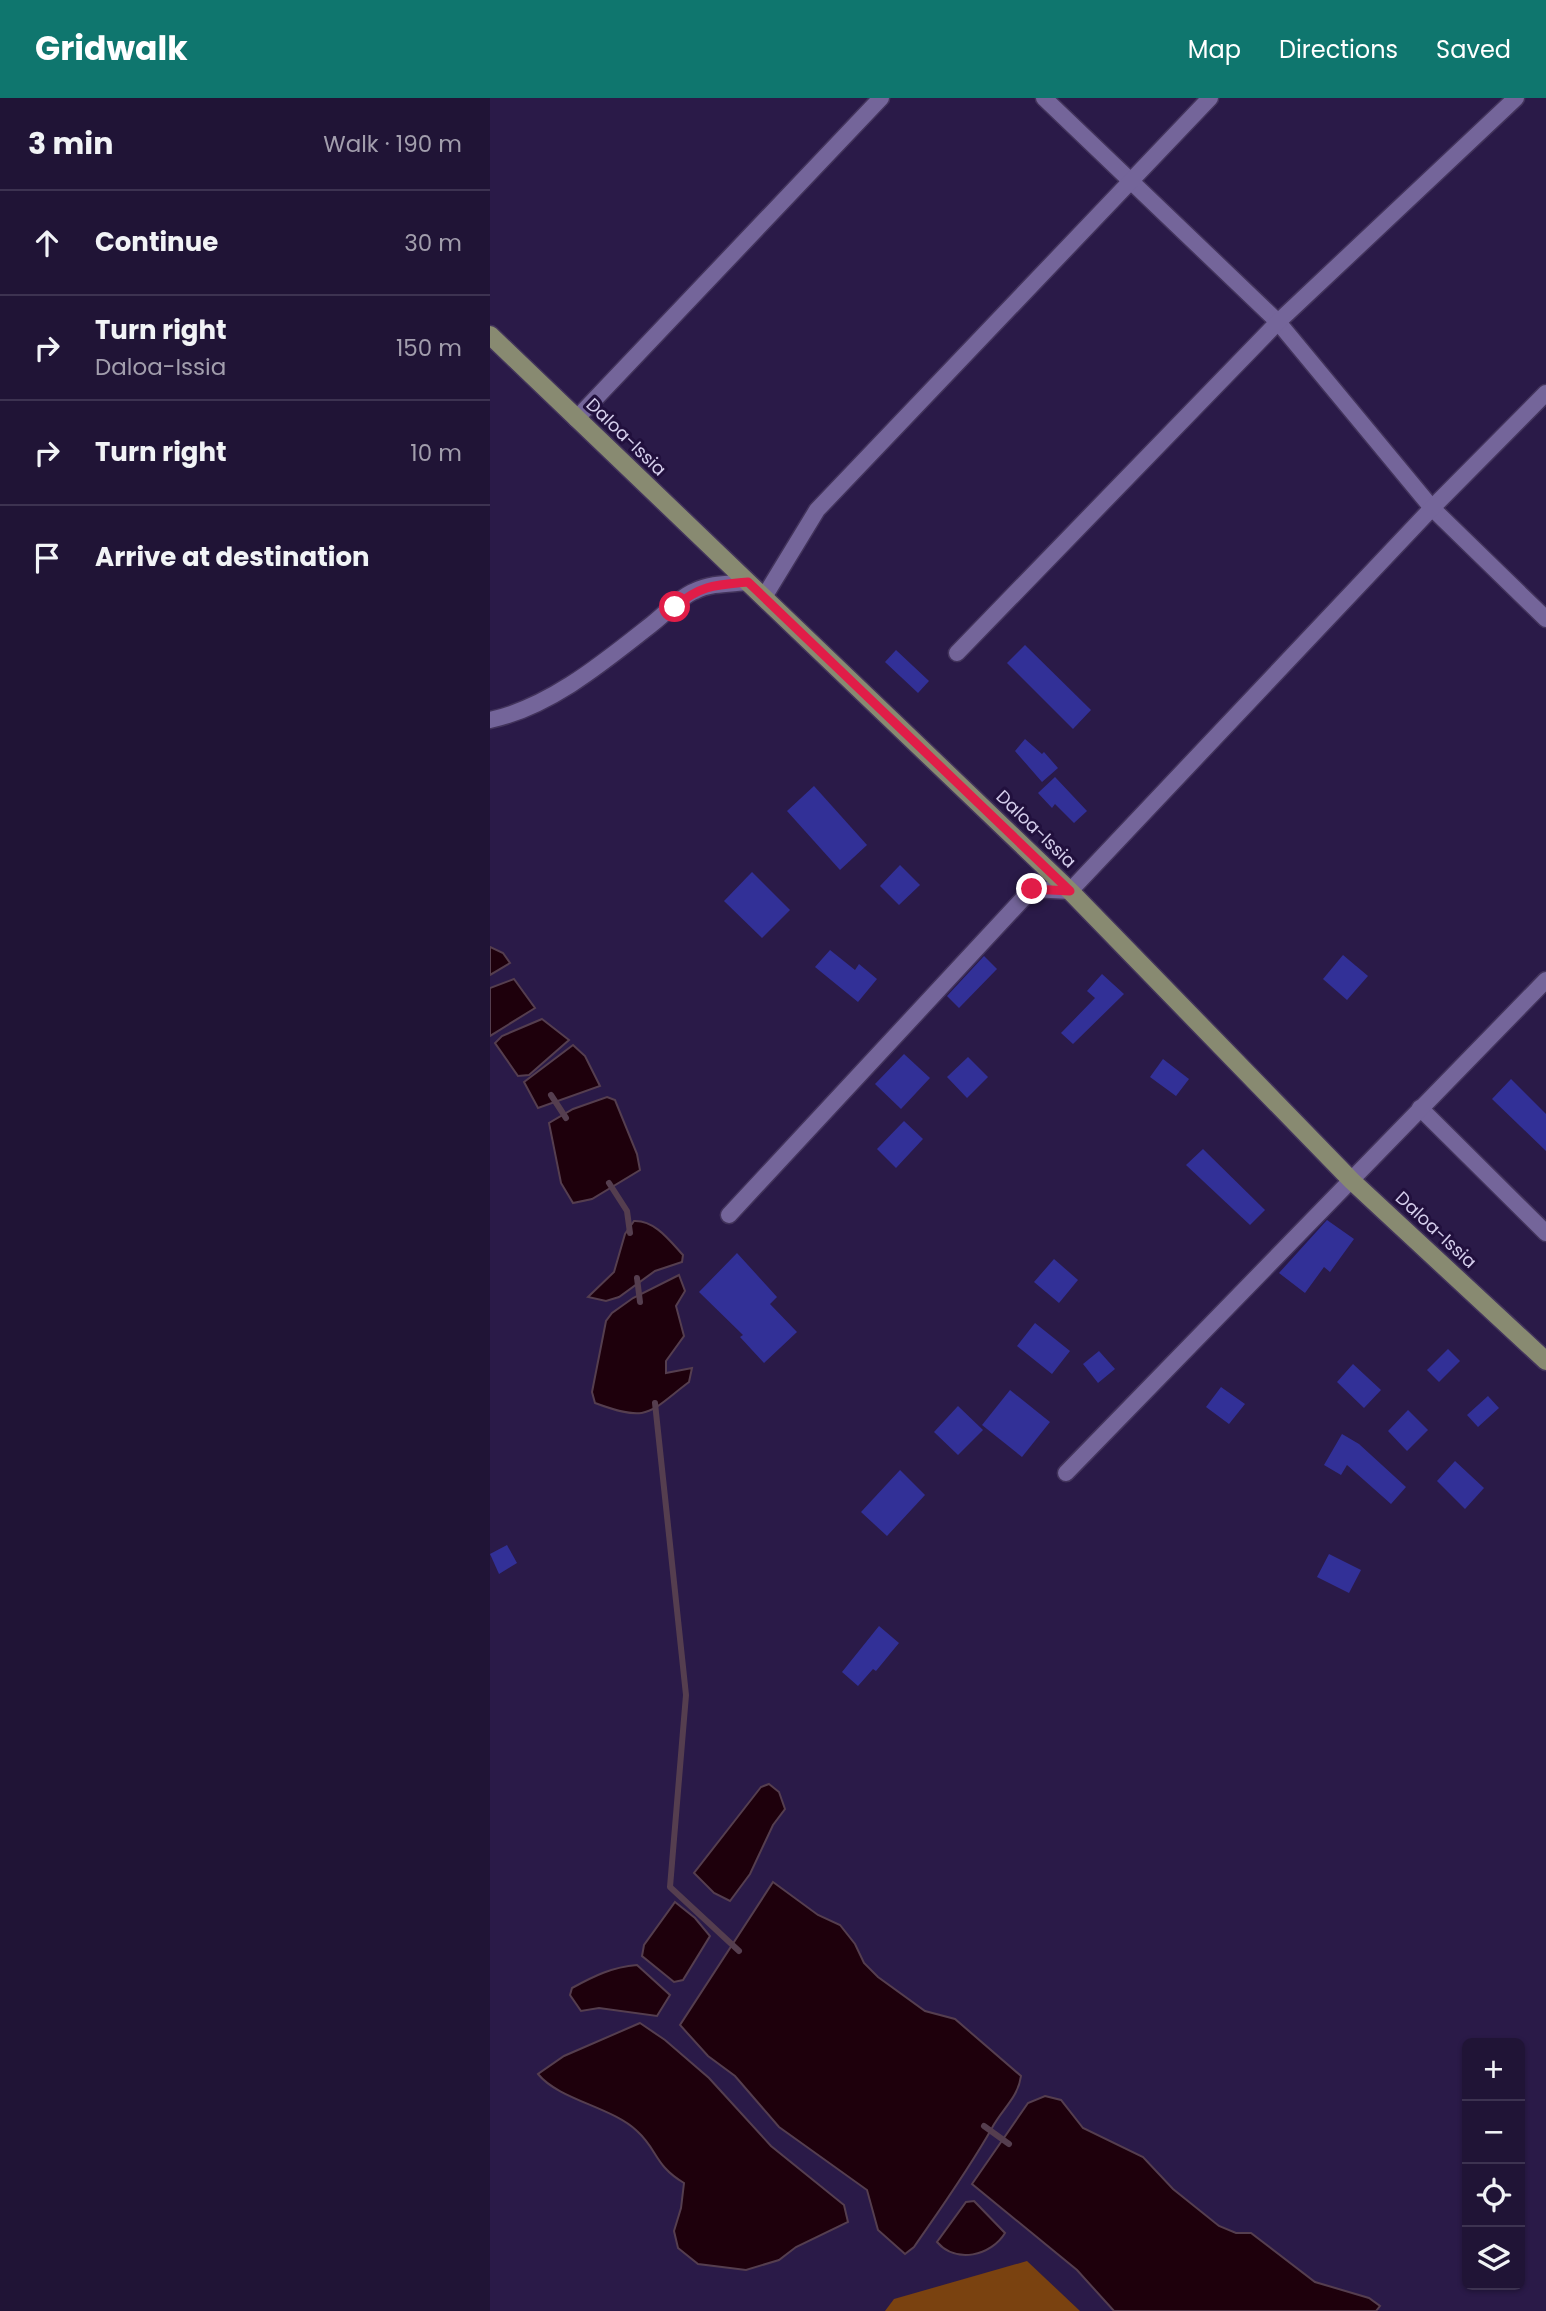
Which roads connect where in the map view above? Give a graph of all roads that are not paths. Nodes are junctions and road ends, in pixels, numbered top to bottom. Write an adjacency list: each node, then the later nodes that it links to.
1 (881, 98): 9 (street)
2 (1044, 98): 5 (street)
3 (1210, 98): 5 (street)
4 (1516, 98): 6 (street)
5 (1131, 181): 6 (street); 12 (street)
6 (1278, 322): 10 (street); 14 (street)
7 (490, 335): 9 (main road, Daloa-Issia)
8 (1546, 393): 10 (street)
9 (576, 419): 11 (main road, Daloa-Issia)
10 (1432, 508): 13 (street); 16 (street)
11 (748, 582): 12 (main road, Daloa-Issia); 15 (street)
12 (764, 597): 16 (main road, Daloa-Issia)
13 (1546, 619)
14 (957, 653)
15 (490, 720)
16 (1070, 891): 19 (main road, Daloa-Issia); 20 (street)
17 (1546, 980): 18 (street)
18 (1420, 1108): 19 (street); 21 (street)
19 (1352, 1181): 22 (main road, Daloa-Issia); 23 (street)
20 (729, 1214)
21 (1546, 1233)
22 (1546, 1361)
23 (1066, 1473)

